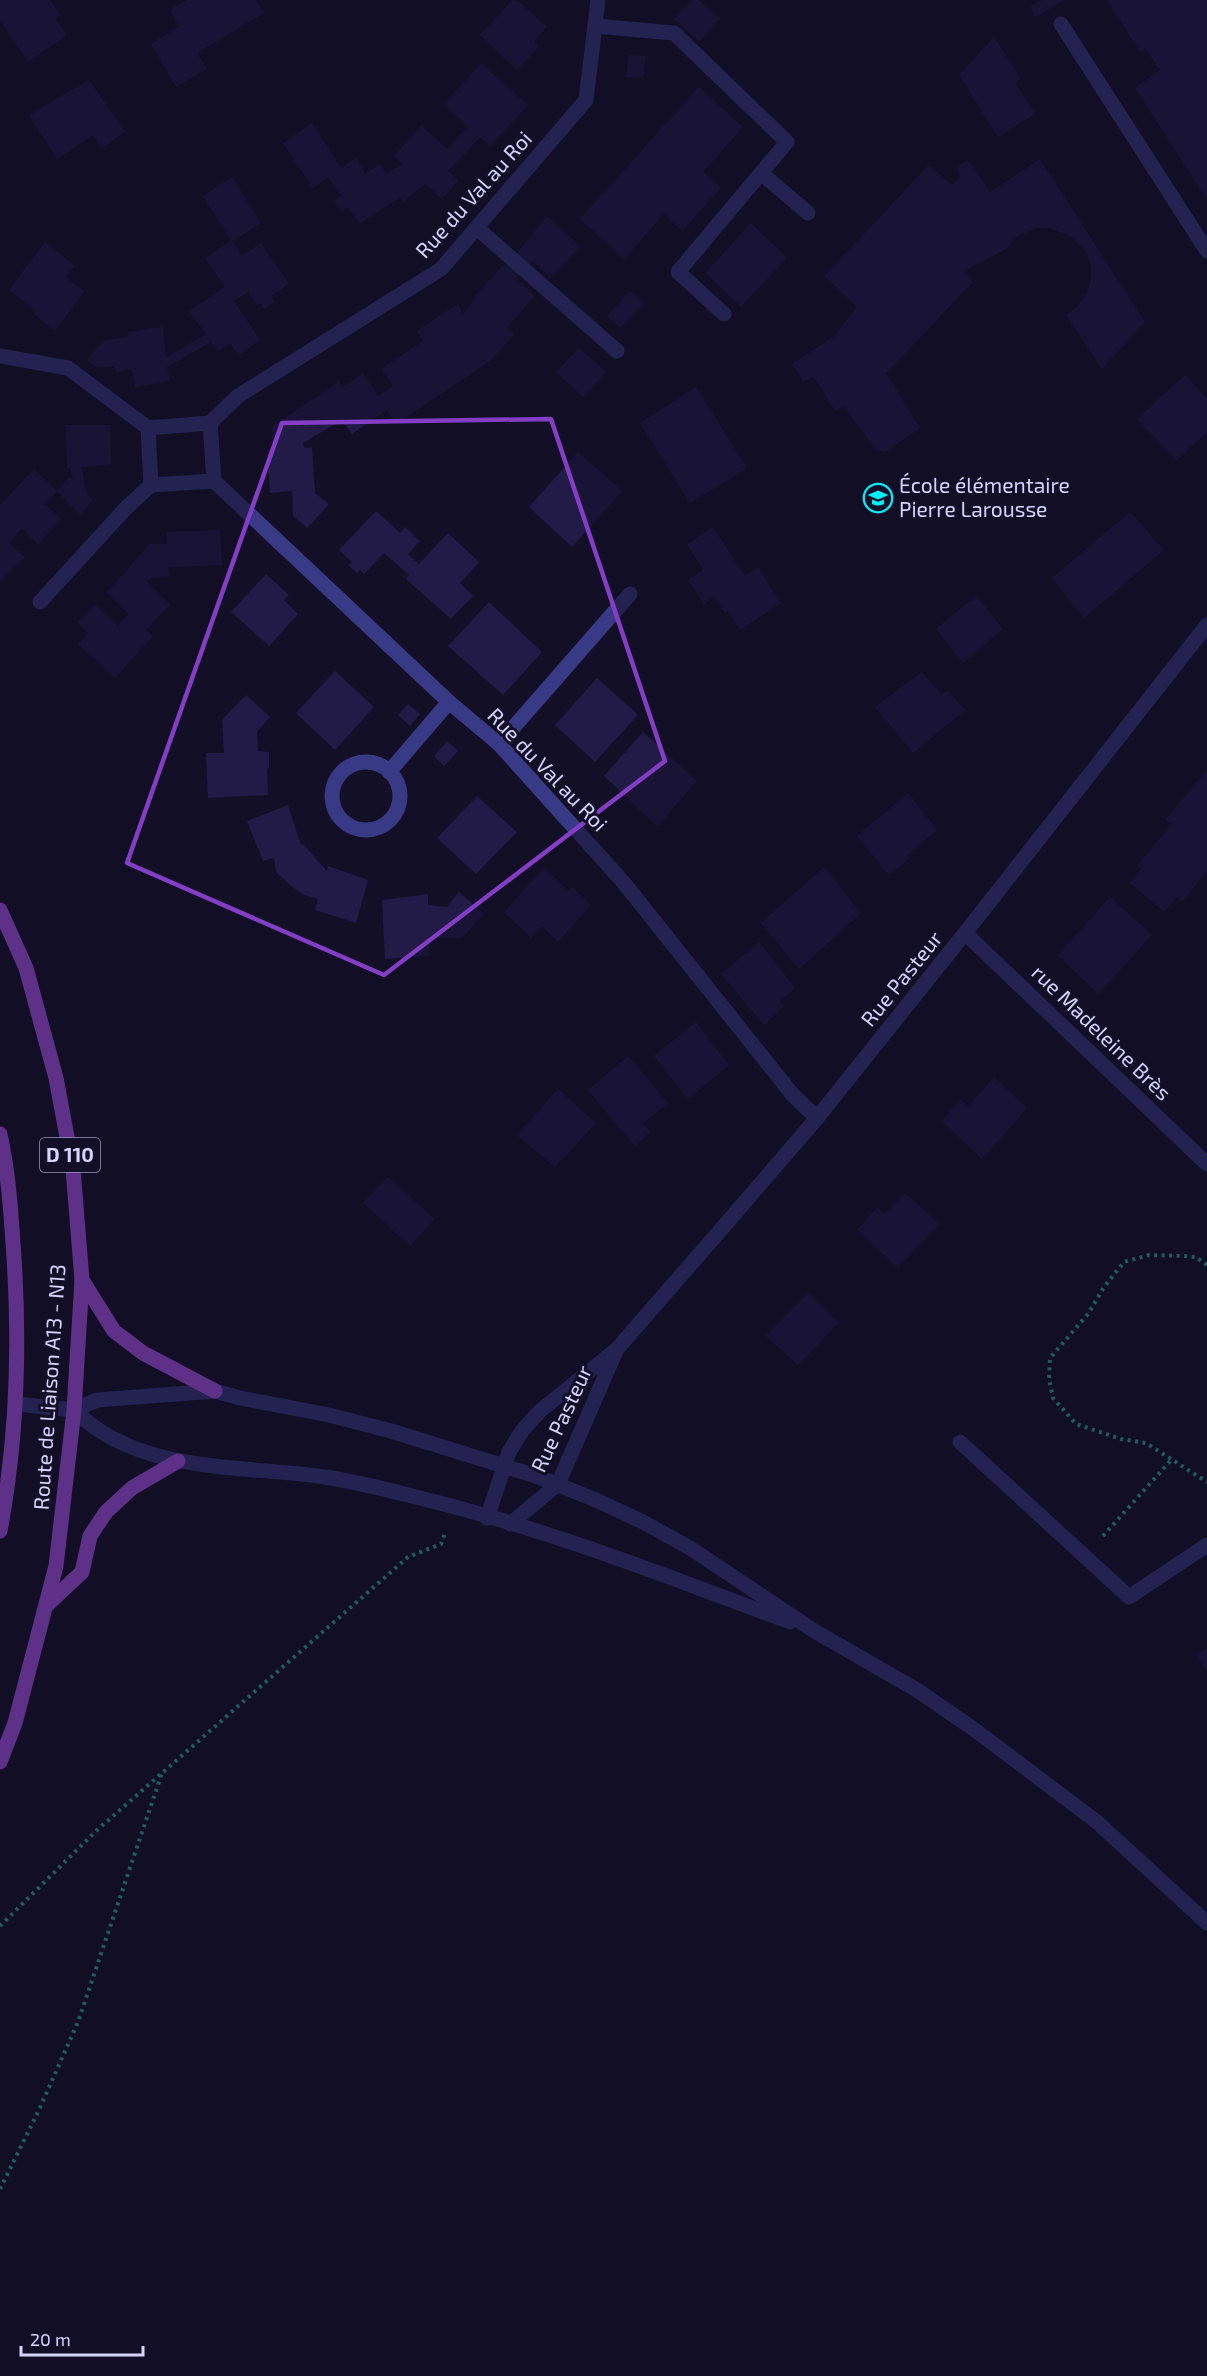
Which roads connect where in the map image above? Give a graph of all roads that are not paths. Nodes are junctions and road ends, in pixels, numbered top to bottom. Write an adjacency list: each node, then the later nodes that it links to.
1 (598, 0): 3 (street, Rue du Val au Roi)
2 (1061, 24): 7 (street)
3 (595, 26): 4 (street); 6 (street, Rue du Val au Roi)
4 (761, 173): 5 (street); 8 (street)
5 (808, 213)
6 (477, 228): 9 (street); 11 (street, Rue du Val au Roi)
7 (1207, 251)
8 (724, 314)
9 (617, 351)
10 (0, 356): 12 (street)
11 (210, 423): 12 (street); 13 (street)
12 (148, 428): 14 (street)
13 (214, 482): 14 (street); 18 (street, Rue du Val au Roi)
14 (151, 485): 16 (street)
15 (630, 594): 19 (street)
16 (40, 602)
17 (1207, 625): 22 (street, Rue Pasteur)
18 (449, 702): 19 (street, Rue du Val au Roi); 20 (street)
19 (499, 744): 23 (street, Rue du Val au Roi)
20 (389, 772): 20 (street)
21 (0, 910): 26 (main road, Route de Liaison A13 - N13 / D 110)
22 (965, 933): 23 (street, Rue Pasteur); 25 (street, rue Madeleine Brès)
23 (817, 1118): 27 (street, Rue Pasteur)
24 (0, 1134): 29 (main road, Route de Liaison A13 - N13 / D 110)
25 (1207, 1164)
26 (82, 1280): 28 (main road, D 110); 30 (main road, Route de Liaison A13 - N13 / D 110)
27 (617, 1349): 33 (street, Rue Pasteur); 34 (street, Rue Pasteur)
28 (215, 1390): 30 (street, D 110); 33 (street, D 110)
29 (16, 1404): 30 (street, D 110); 37 (main road, Route de Liaison A13 - N13 / D 110)
30 (74, 1410): 32 (street, D 110); 39 (main road, Route de Liaison A13 - N13 / D 110)
31 (960, 1442): 38 (street)
32 (177, 1461): 35 (street, D 110); 39 (main road)
33 (504, 1466): 34 (street, D 110); 35 (street, Rue Pasteur)
34 (558, 1484): 36 (street, Rue Pasteur); 40 (street, D 110)
35 (487, 1518): 36 (street, D 110)
36 (510, 1524): 40 (street, D 110)
37 (0, 1531)
38 (1207, 1545)
39 (47, 1605): 41 (main road, Route de Liaison A13 - N13 / D 110)
40 (816, 1632): 42 (street, D 110)
41 (0, 1762)
42 (1207, 1923)

